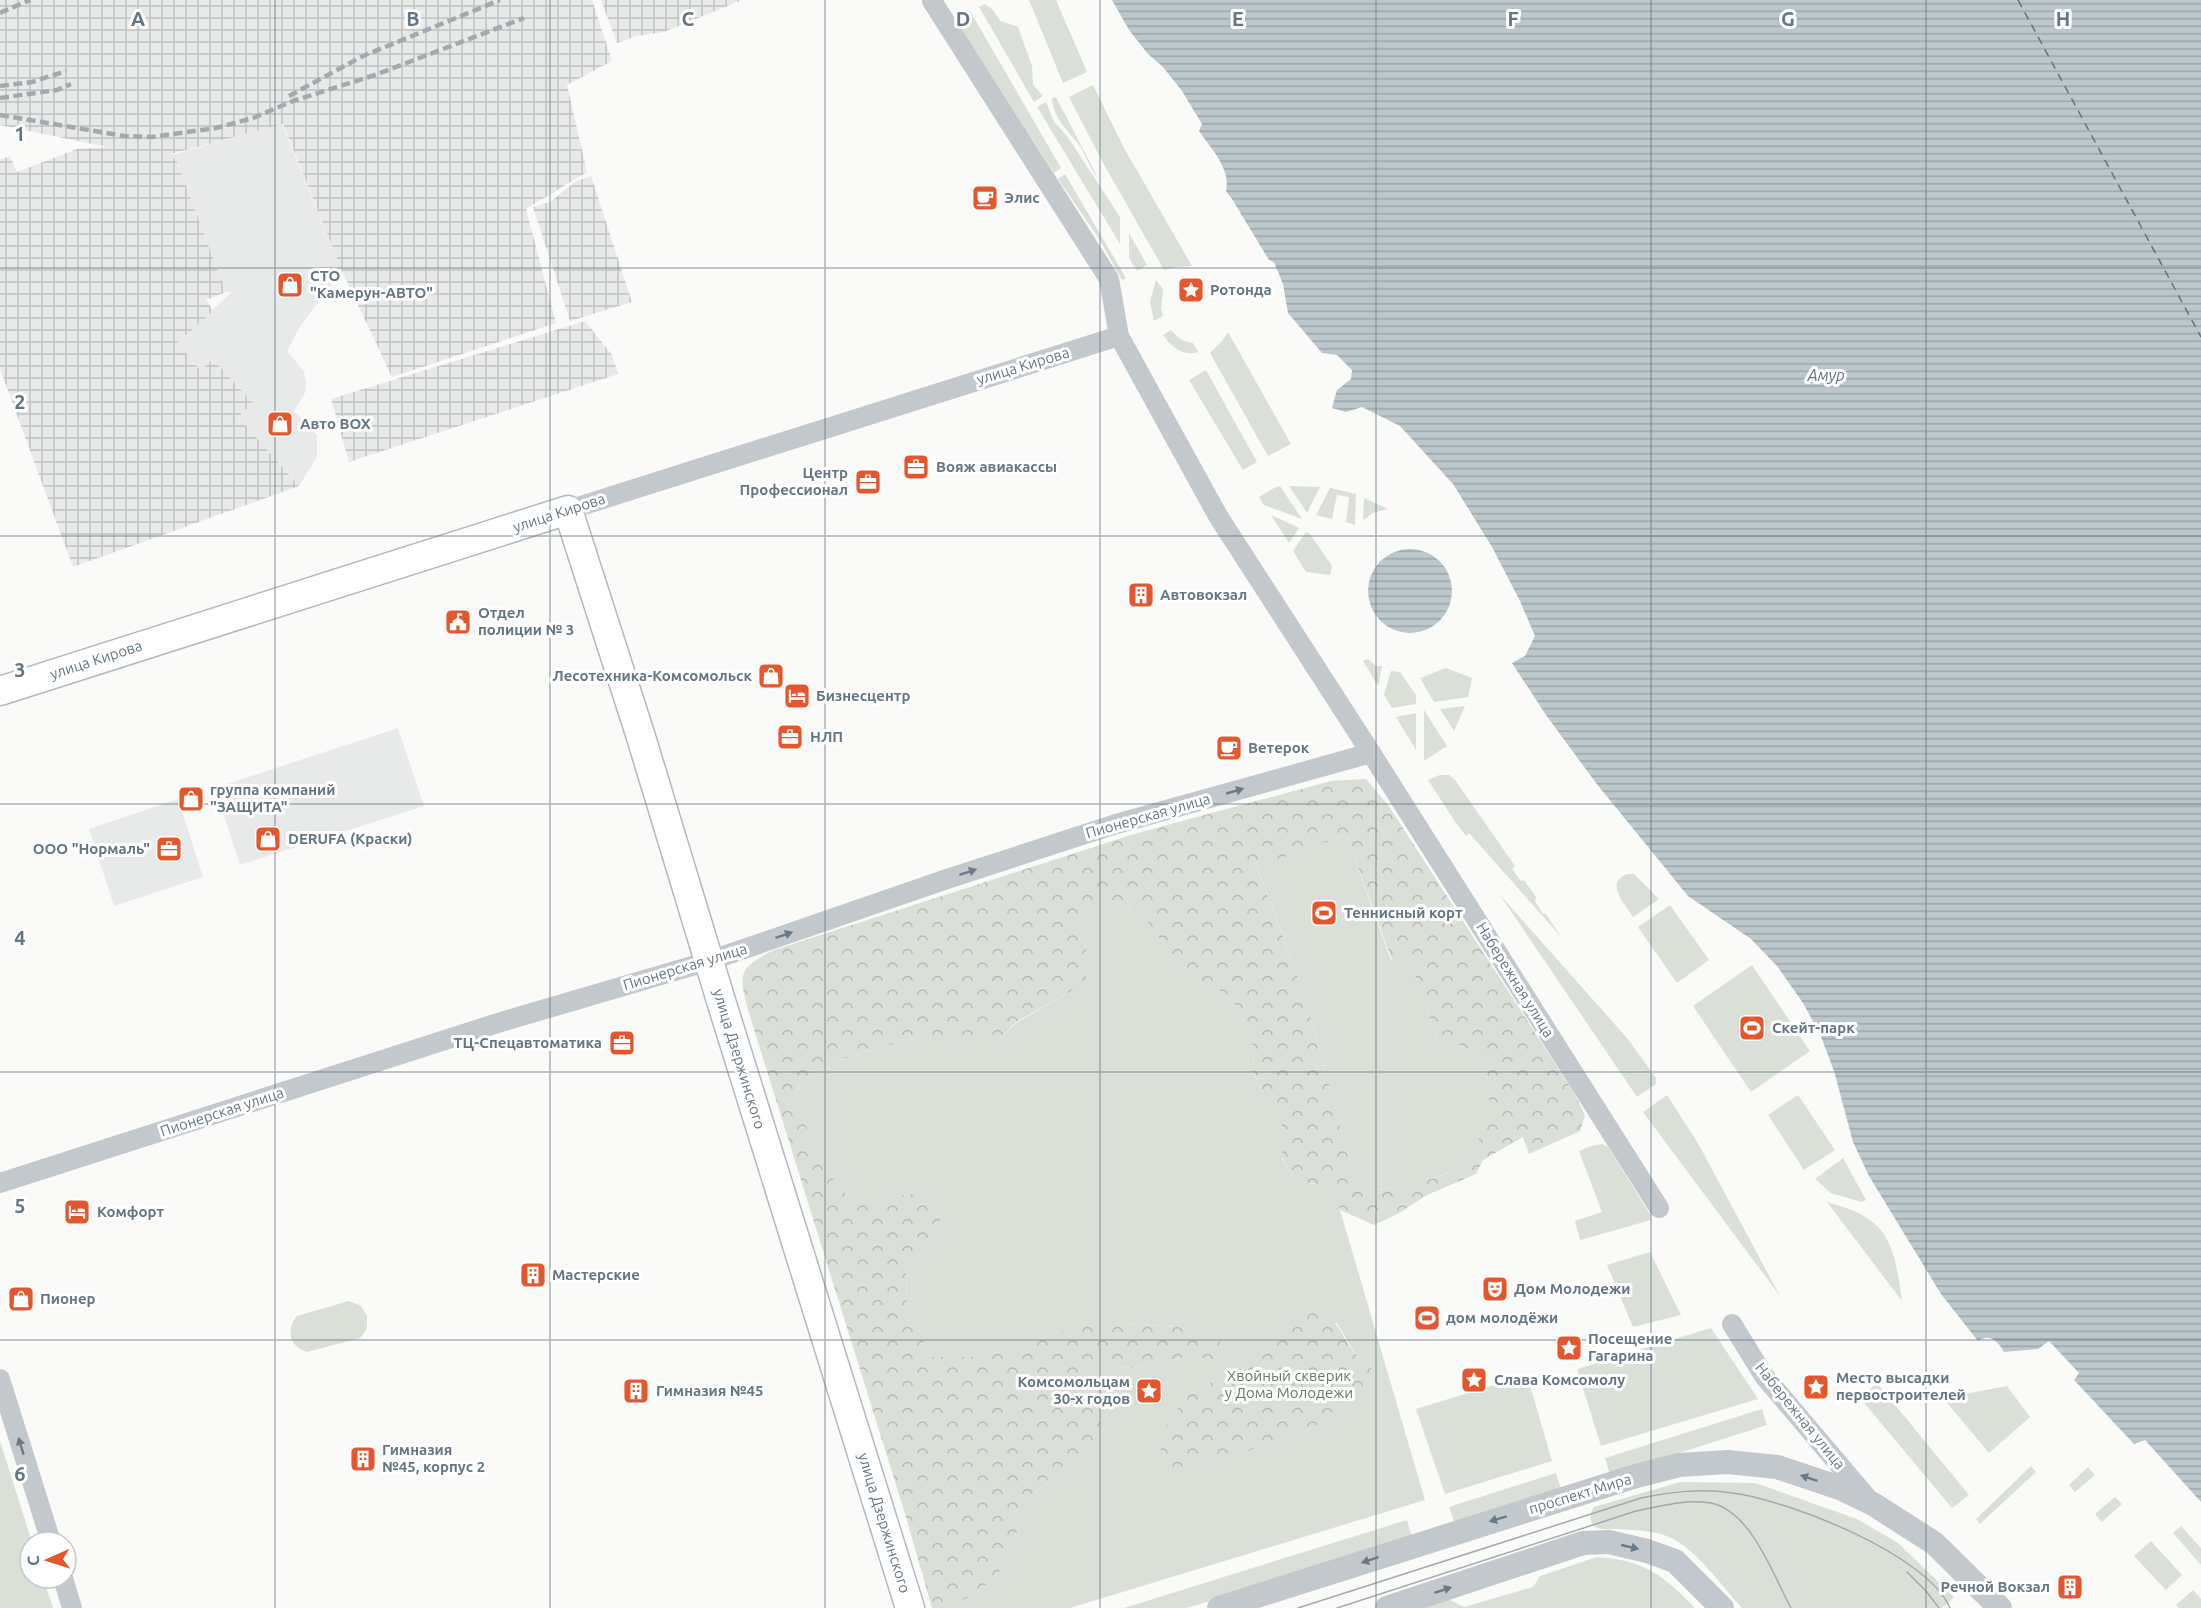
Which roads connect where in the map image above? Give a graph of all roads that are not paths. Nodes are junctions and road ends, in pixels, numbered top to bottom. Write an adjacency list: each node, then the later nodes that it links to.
1 (932, 1): 2 (street, Набережная улица)
2 (1119, 336): 3 (street, улица Кирова); 5 (street, Набережная улица)
3 (568, 510): 4 (main road, улица Кирова); 6 (main road, улица Дзержинского)
4 (0, 691)
5 (1371, 753): 6 (street, Пионерская улица, one-way to 5); 8 (street, Набережная улица)
6 (709, 961): 7 (street, Пионерская улица); 16 (main road, улица Дзержинского)
7 (0, 1183)
8 (1659, 1208)
9 (1731, 1324): 11 (street, Набережная улица)
10 (0, 1379): 12 (street, one-way to 10)
11 (1873, 1504): 13 (street, проспект Мира); 17 (street, проспект Мира, one-way to 17)
12 (47, 1530)
13 (1967, 1575): 20 (street); 21 (street, проспект Мира)
14 (67, 1590): 15 (street)
15 (72, 1608)
16 (910, 1608)
17 (1219, 1608)
18 (1387, 1608): 19 (street, one-way to 19)
19 (1722, 1608)
20 (1976, 1608)
21 (2000, 1608)

